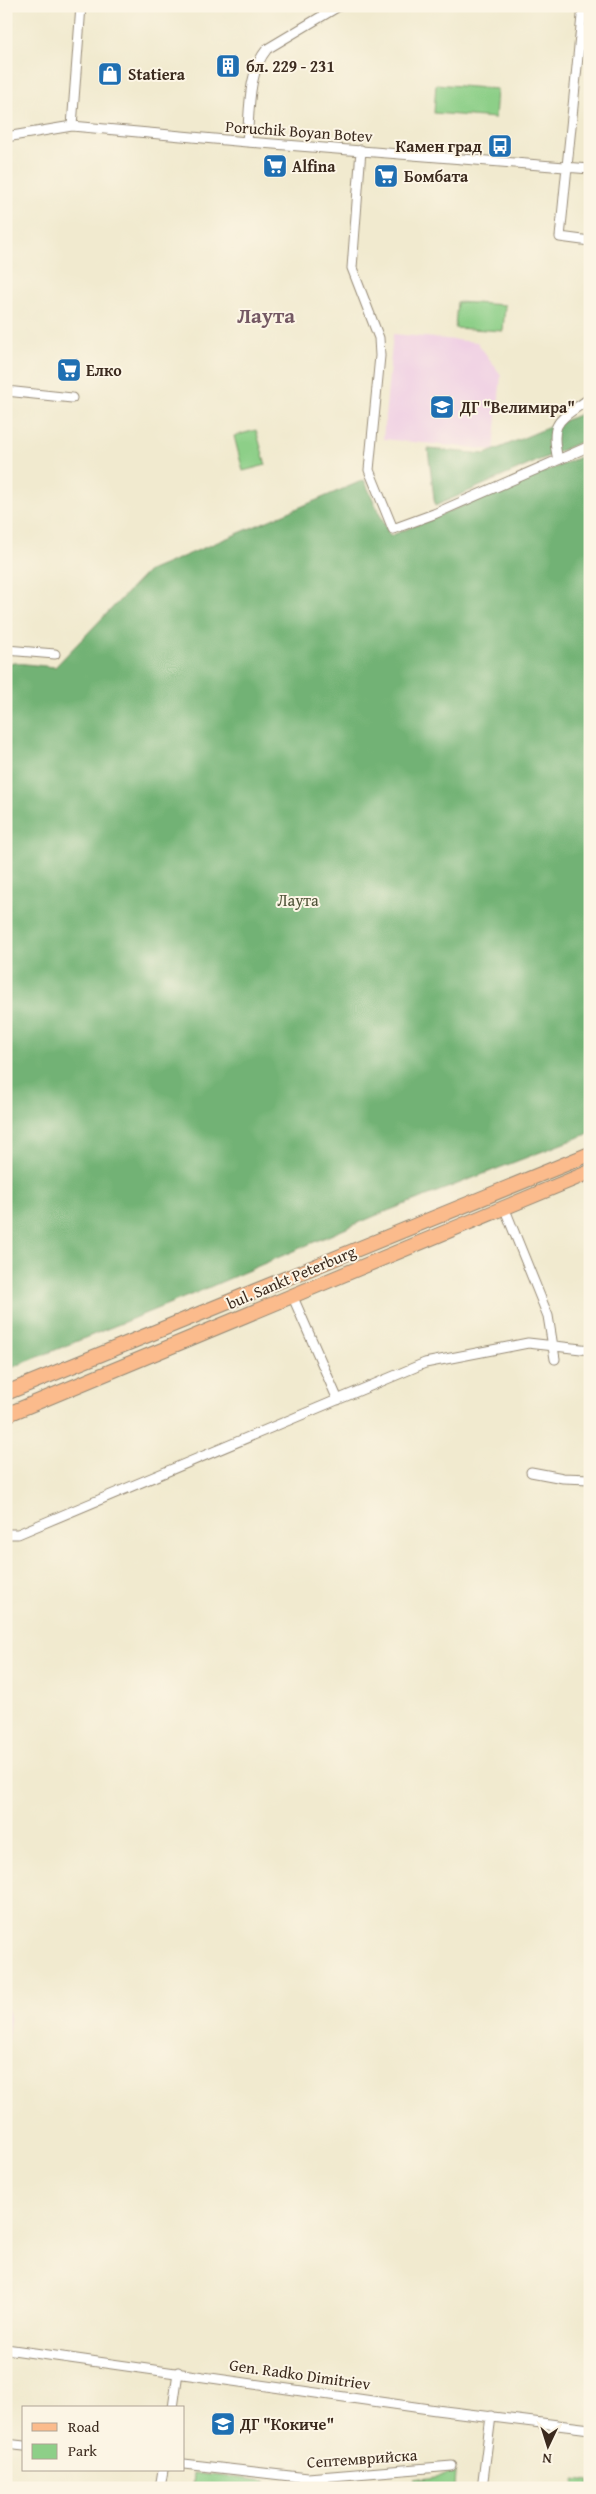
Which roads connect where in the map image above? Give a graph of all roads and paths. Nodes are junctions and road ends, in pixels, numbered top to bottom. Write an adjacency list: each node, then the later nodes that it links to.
1 (81, 6): 4 (street)
2 (339, 6): 6 (street)
3 (583, 6): 8 (street)
4 (72, 126): 5 (street, Poruchik Boyan Botev); 6 (street, Poruchik Boyan Botev)
5 (6, 137)
6 (247, 142): 7 (street, Poruchik Boyan Botev)
7 (361, 150): 8 (street, Poruchik Boyan Botev); 15 (street)
8 (568, 166): 9 (street, Poruchik Boyan Botev); 10 (street)
9 (590, 169)
10 (590, 241)
11 (6, 391): 12 (street)
12 (72, 398)
13 (590, 398): 15 (street)
14 (590, 446): 15 (street)
15 (558, 460)
16 (6, 650): 17 (street)
17 (54, 654)
18 (590, 1154): 25 (main road, bul. Sankt Peterburg)
19 (590, 1172): 20 (main road, bul. Sankt Peterburg)
20 (504, 1207): 21 (main road, bul. Sankt Peterburg); 22 (street)
21 (292, 1295): 26 (street); 27 (main road, bul. Sankt Peterburg)
22 (554, 1346): 23 (street); 24 (street); 26 (street)
23 (590, 1350)
24 (555, 1359)
25 (6, 1393)
26 (338, 1400): 30 (street)
27 (6, 1414)
28 (531, 1472): 29 (street)
29 (590, 1480)
30 (6, 1534)
31 (6, 2349): 32 (street, Gen. Radko Dimitriev)
32 (178, 2372): 33 (street); 34 (street, Gen. Radko Dimitriev)
33 (173, 2406)
34 (492, 2416): 35 (street, Gen. Radko Dimitriev); 42 (street)
35 (590, 2429)
36 (6, 2444): 37 (street)
37 (22, 2446)
38 (185, 2464): 39 (street, Септемврийска)
39 (452, 2466)
40 (163, 2472): 41 (street)
41 (160, 2488)
42 (482, 2488)

